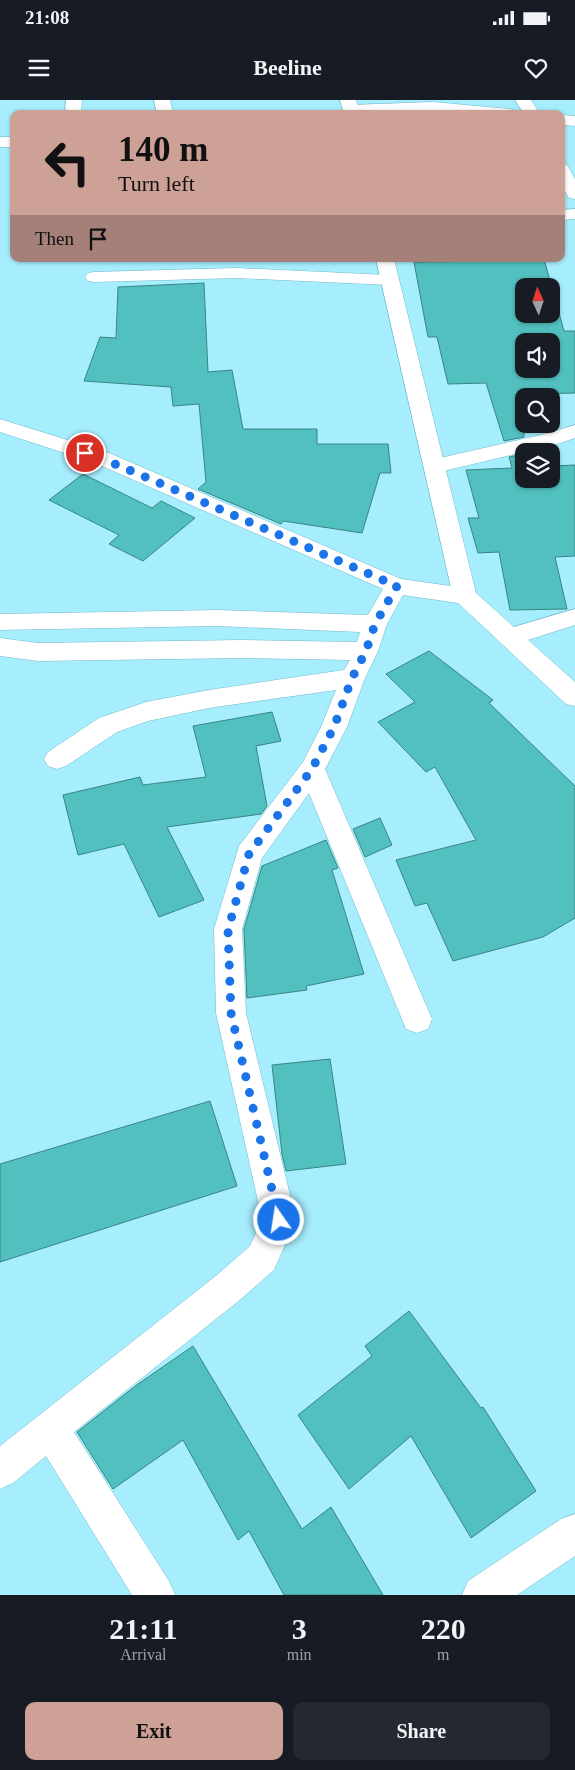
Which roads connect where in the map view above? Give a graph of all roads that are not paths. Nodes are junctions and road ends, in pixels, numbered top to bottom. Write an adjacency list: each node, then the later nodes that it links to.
1 (350, 108): 2 (main road)
2 (466, 110)
3 (565, 175): 4 (main road)
4 (575, 194)
5 (386, 262): 7 (main road)
6 (94, 277): 7 (main road)
7 (389, 280): 10 (main road)
8 (0, 425): 11 (main road)
9 (575, 431): 10 (main road)
10 (435, 466): 12 (main road)
11 (397, 586): 12 (main road); 15 (main road)
12 (466, 596): 16 (main road)
13 (575, 617): 16 (main road)
14 (0, 622): 15 (main road)
15 (370, 637): 17 (main road); 18 (main road)
16 (509, 637): 19 (main road)
17 (0, 647)
18 (352, 678): 20 (main road); 21 (main road)
19 (575, 697)
20 (58, 759)
21 (312, 769): 22 (main road); 23 (main road)
22 (417, 1019)
23 (50, 1428): 24 (main road); 26 (main road)
24 (0, 1470)
25 (575, 1533): 27 (main road)
26 (156, 1595)
27 (482, 1595)

